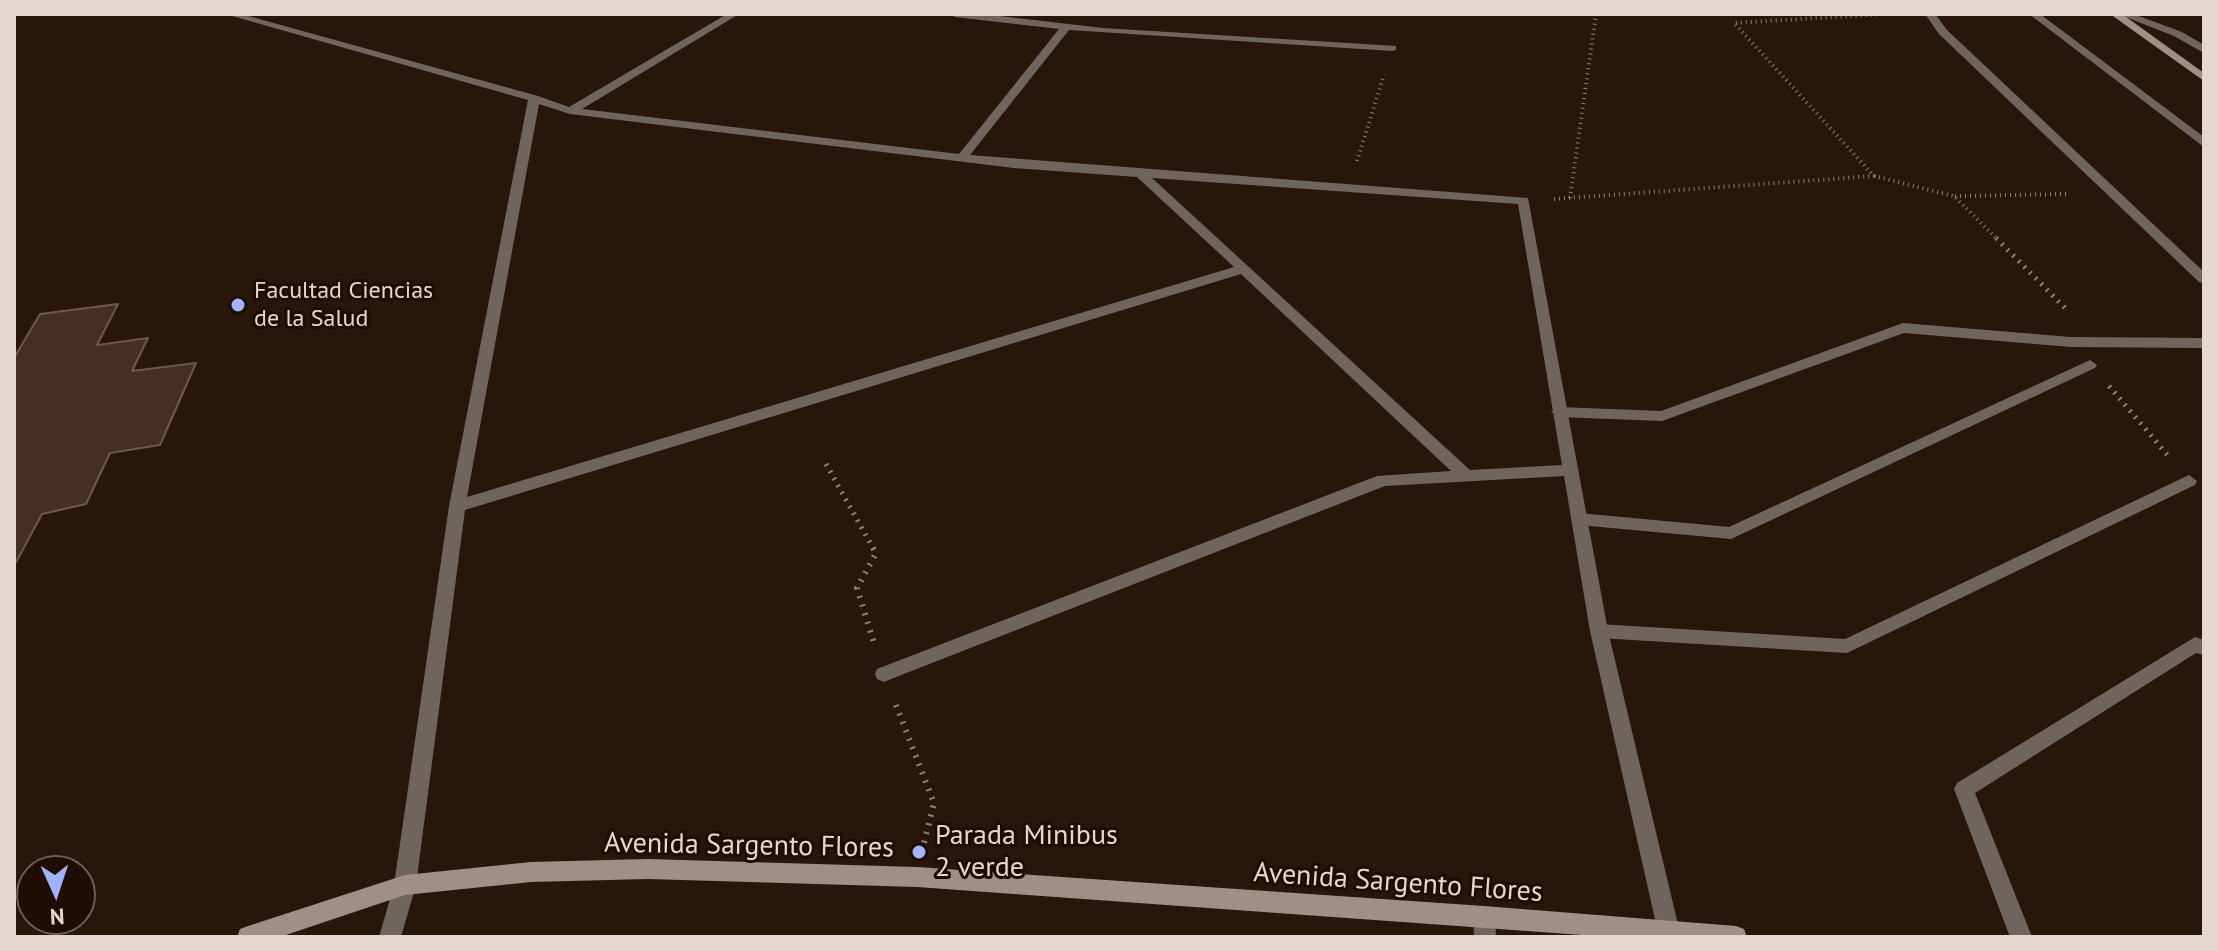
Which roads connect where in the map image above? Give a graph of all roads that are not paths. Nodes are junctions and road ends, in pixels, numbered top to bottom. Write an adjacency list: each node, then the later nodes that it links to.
1 (230, 14): 12 (street)
2 (734, 14): 13 (street)
3 (955, 14): 8 (street)
4 (1930, 14): 18 (street)
5 (2034, 14): 14 (street)
6 (2115, 14): 11 (street)
7 (2123, 14): 10 (street)
8 (1066, 27): 9 (street); 15 (street)
9 (1392, 48)
10 (2204, 50)
11 (2204, 78)
12 (534, 98): 13 (street); 25 (street)
13 (570, 111): 15 (street)
14 (2204, 143)
15 (962, 158): 16 (street)
16 (1140, 173): 17 (street); 21 (street)
17 (1243, 269): 23 (street); 25 (street)
18 (2204, 279)
19 (2204, 343): 21 (street)
20 (2090, 365): 26 (street)
21 (1559, 412): 22 (street)
22 (1570, 470): 23 (street); 26 (street)
23 (1467, 476): 29 (street)
24 (2189, 481): 27 (street)
25 (457, 506): 30 (street)
26 (1579, 519): 27 (street)
27 (1599, 631): 32 (street)
28 (2204, 648): 36 (street)
29 (884, 674)
30 (405, 885): 31 (street, Avenida Sargento Flores); 33 (street, Avenida Sargento Flores); 34 (street)
31 (1484, 926): 32 (street, Avenida Sargento Flores)
32 (1670, 934): 35 (street, Avenida Sargento Flores)
33 (248, 937)
34 (390, 937)
35 (1736, 937)
36 (2021, 937)

